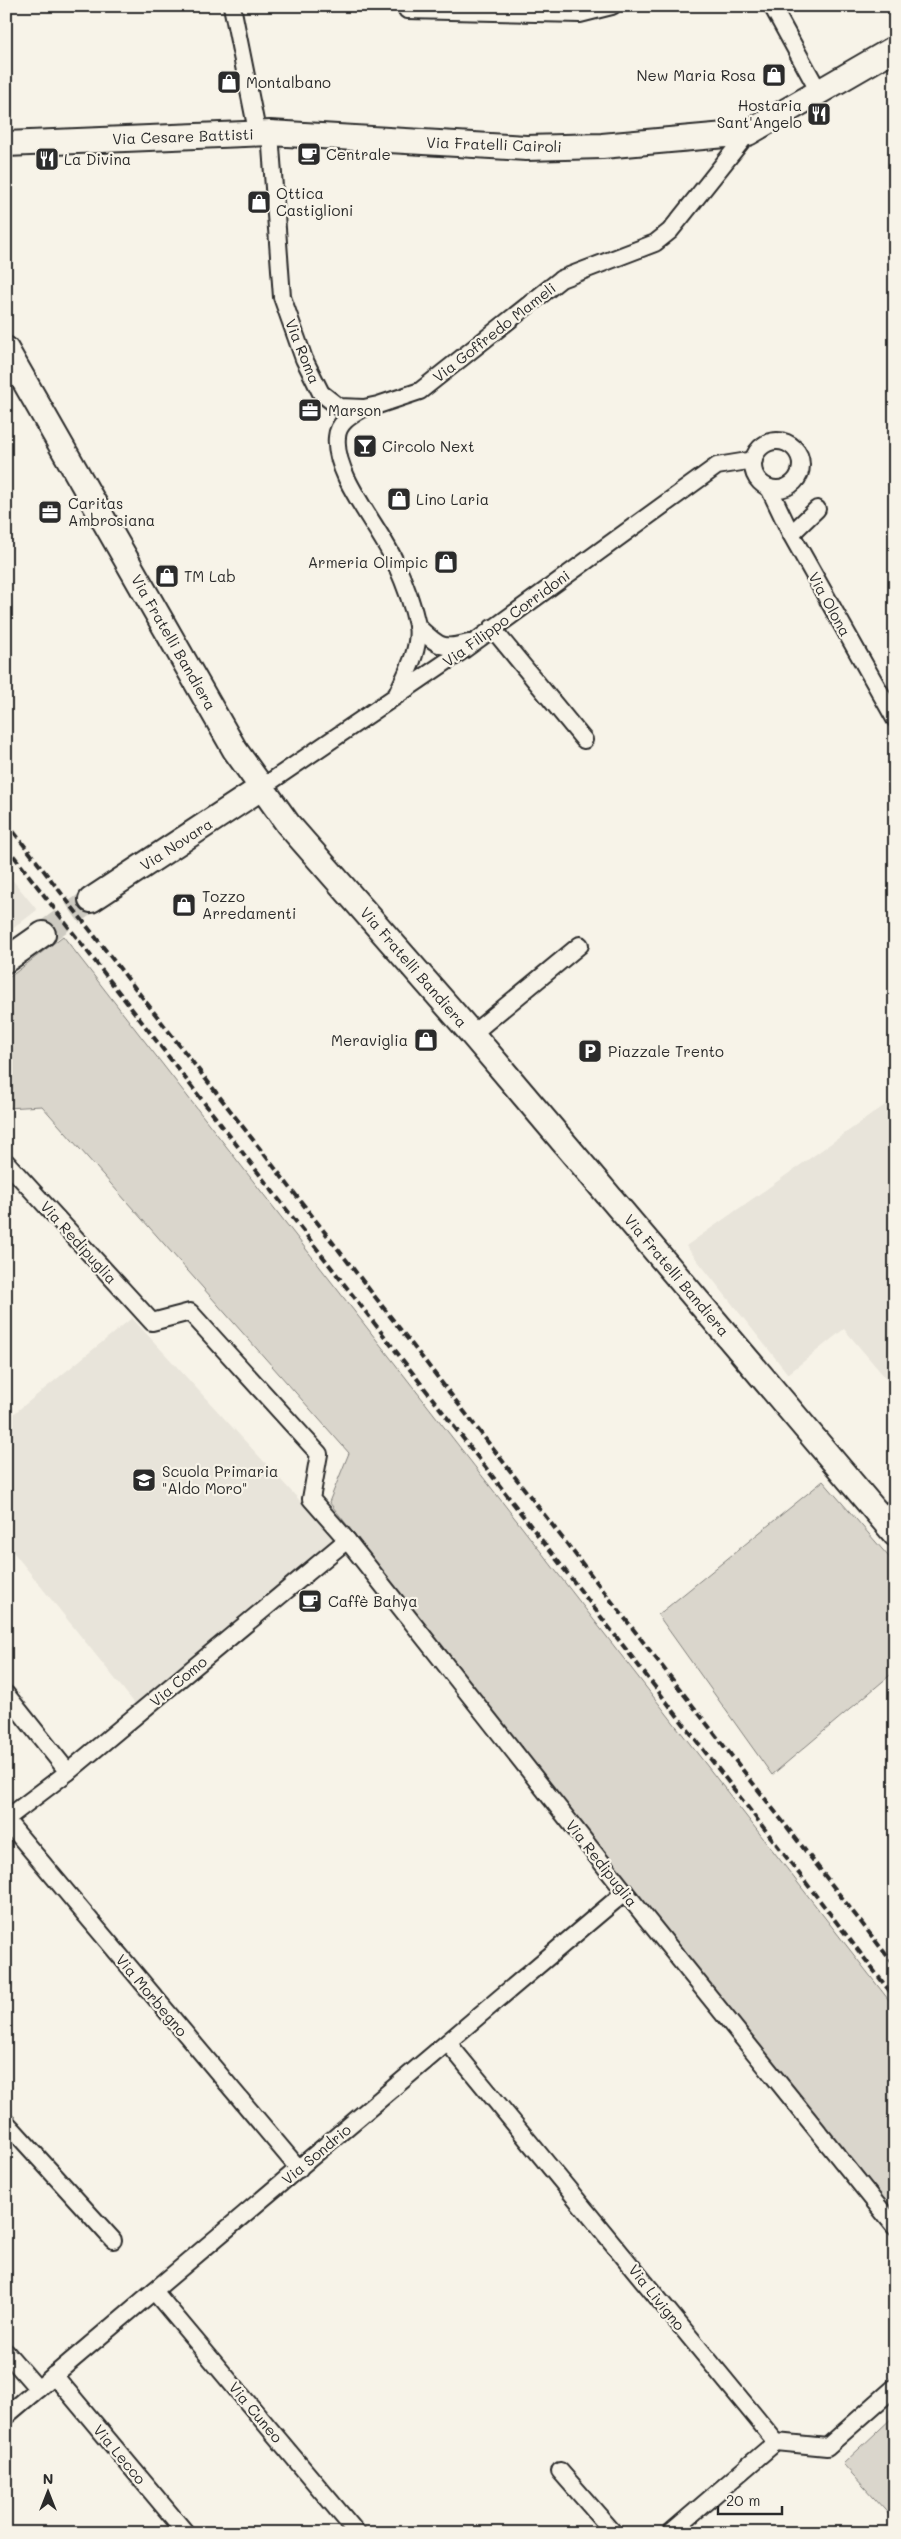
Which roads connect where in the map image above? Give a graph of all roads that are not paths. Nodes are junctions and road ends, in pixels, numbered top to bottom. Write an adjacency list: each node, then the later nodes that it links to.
1 (232, 6): 7 (street, Via Roma)
2 (612, 6): 4 (street)
3 (772, 6): 6 (street)
4 (407, 10)
5 (895, 48): 6 (street)
6 (819, 92): 9 (street, Via Fratelli Cairoli)
7 (265, 133): 8 (street, Via Cesare Battisti); 9 (street, Via Fratelli Cairoli); 11 (street, Via Roma)
8 (6, 144)
9 (725, 145): 11 (street, Via Goffredo Mameli)
10 (6, 349): 22 (street, Via Fratelli Bandiera)
11 (364, 408): 16 (street)
12 (754, 460): 13 (street); 13 (street); 17 (street, Via Filippo Corridoni)
13 (769, 488): 15 (street, Via Olona)
14 (816, 509): 15 (street)
15 (791, 534): 20 (street, Via Olona)
16 (417, 626): 18 (street); 19 (street)
17 (492, 628): 18 (street, Via Filippo Corridoni); 21 (street)
18 (474, 642): 19 (street, Via Filippo Corridoni)
19 (396, 696): 22 (street, Via Filippo Corridoni)
20 (895, 719)
21 (584, 740)
22 (261, 788): 23 (street, Via Novara); 27 (street, Via Fratelli Bandiera)
23 (91, 900)
24 (42, 934): 26 (street)
25 (580, 945): 27 (street)
26 (6, 960)
27 (472, 1034): 29 (street, Via Fratelli Bandiera)
28 (6, 1162): 30 (street, Via Redipuglia)
29 (890, 1520)
30 (347, 1540): 32 (street, Via Como); 34 (street, Via Redipuglia)
31 (6, 1694): 32 (street)
32 (68, 1772): 33 (street, Via Como)
33 (6, 1820): 37 (street, Via Morbegno)
34 (625, 1892): 35 (street, Via Sondrio); 38 (street, Via Redipuglia)
35 (448, 2044): 37 (street, Via Sondrio); 46 (street, Via Livigno)
36 (6, 2122): 39 (street)
37 (298, 2169): 40 (street, Via Sondrio)
38 (895, 2227)
39 (113, 2240)
40 (154, 2291): 42 (street, Via Sondrio); 50 (street, Via Cuneo)
41 (6, 2352): 44 (street)
42 (54, 2375): 44 (street, Via Sondrio); 49 (street, Via Lecco)
43 (895, 2387): 46 (street)
44 (38, 2389): 45 (street, Via Sondrio)
45 (6, 2416)
46 (776, 2442): 48 (street)
47 (560, 2471): 51 (street)
48 (687, 2527): 52 (street)
49 (186, 2533)
50 (357, 2533)
51 (614, 2533)
52 (670, 2533)

